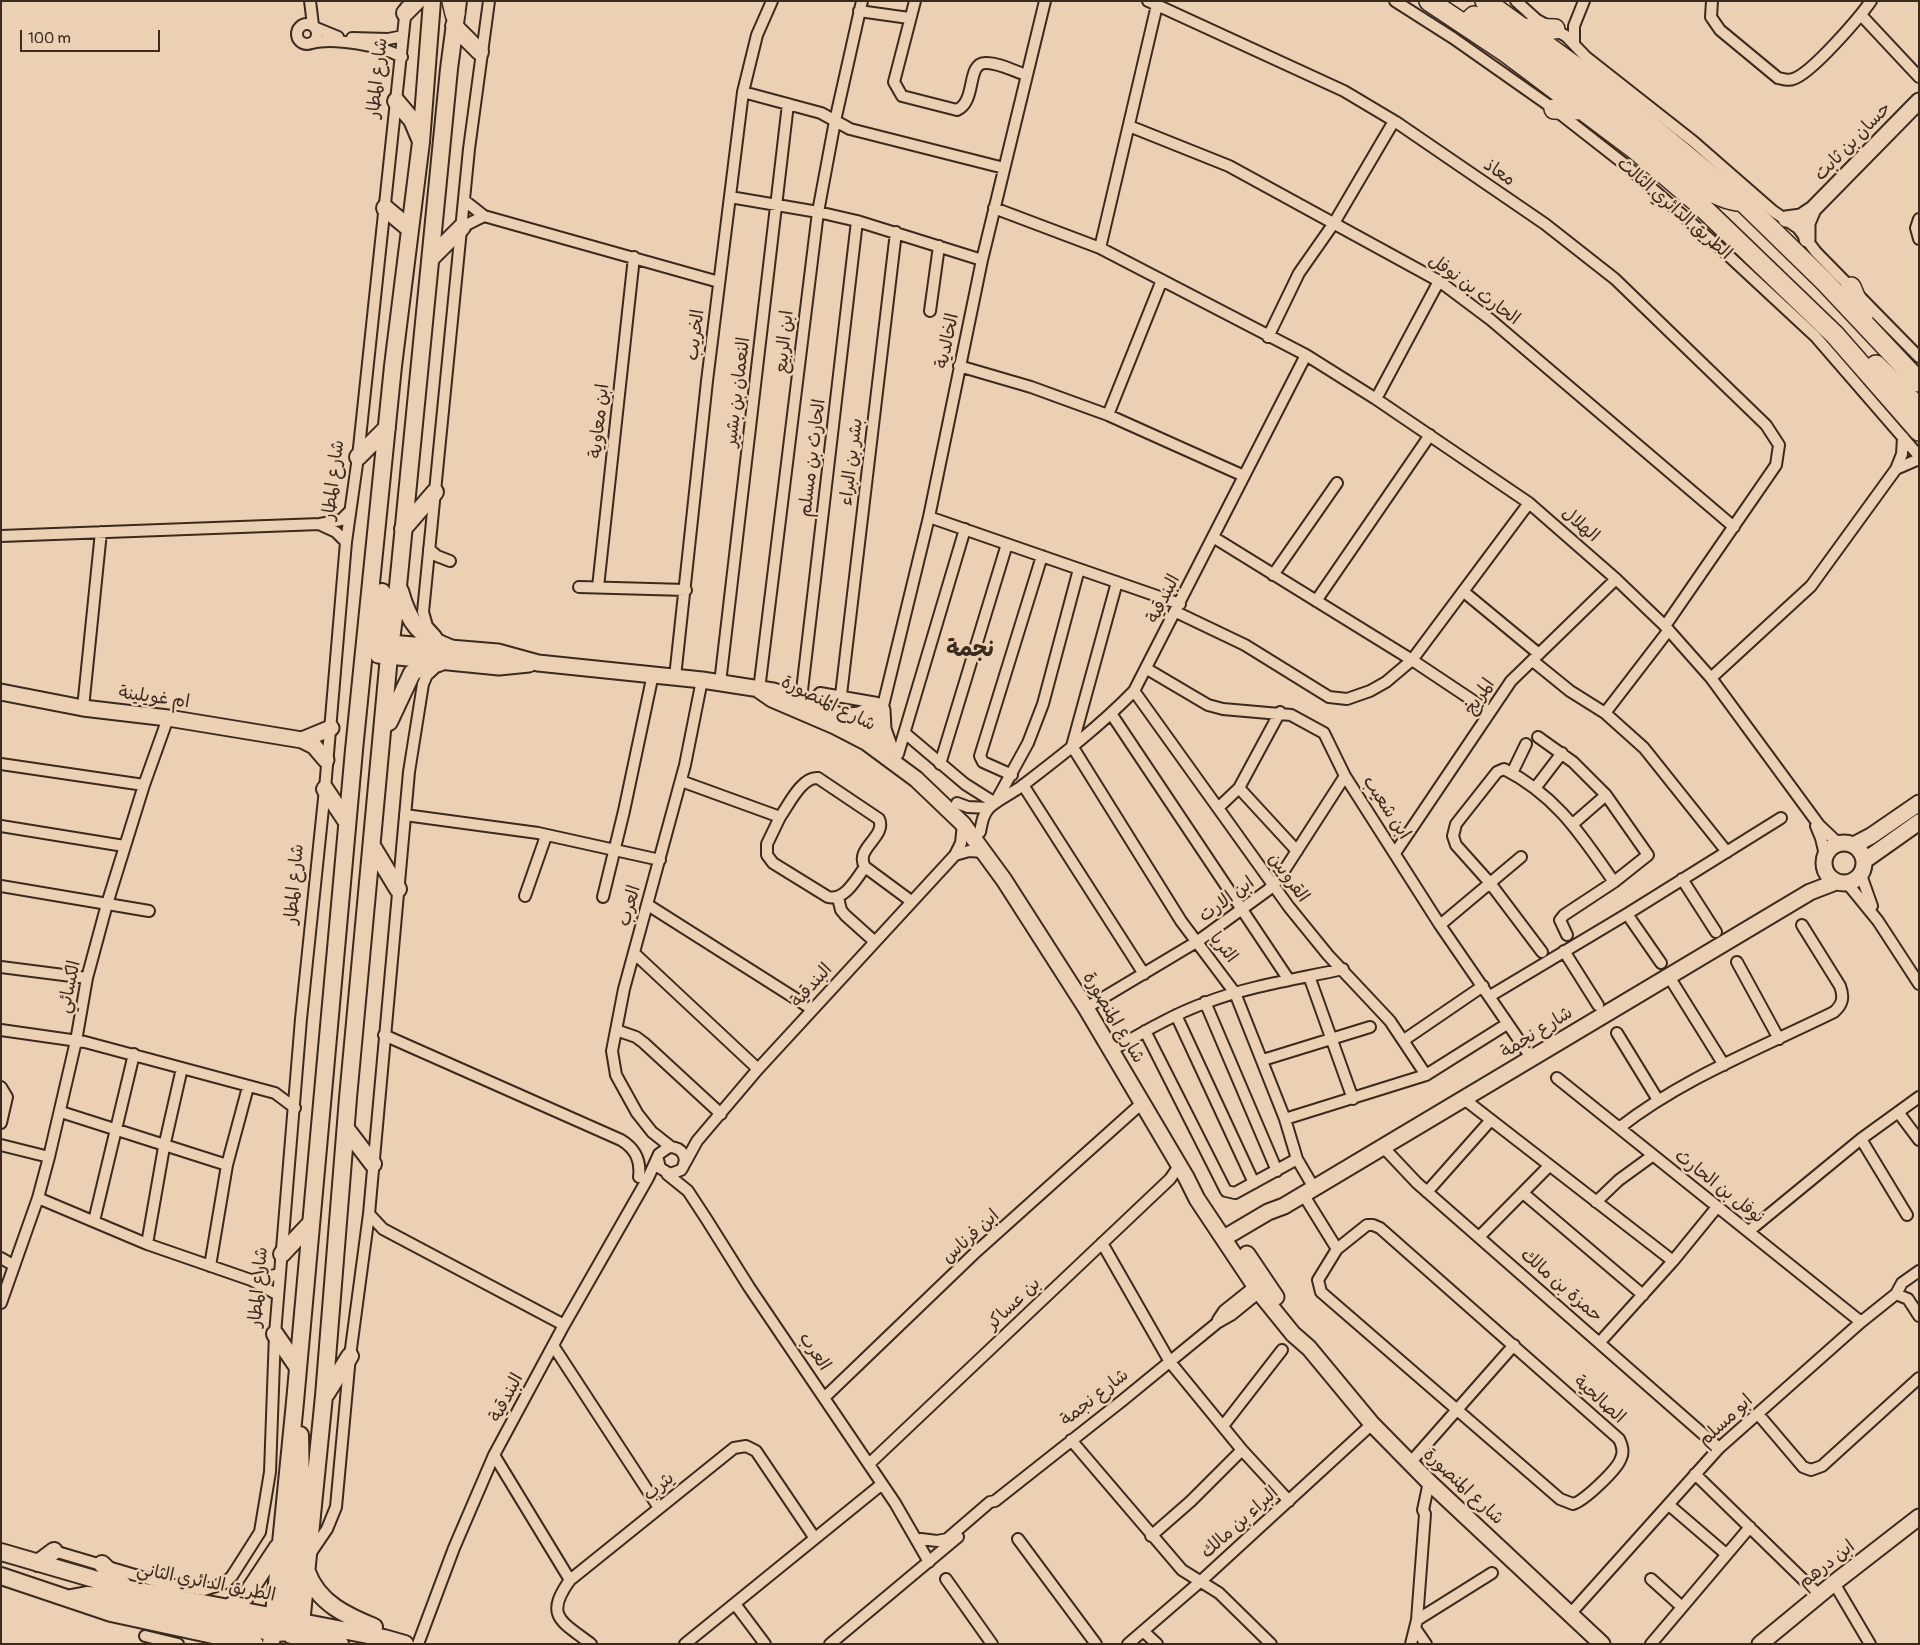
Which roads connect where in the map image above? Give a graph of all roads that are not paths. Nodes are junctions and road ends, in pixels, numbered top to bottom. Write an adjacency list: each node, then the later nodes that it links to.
1 (417, 1): 17 (main road)
2 (432, 1): 42 (main road)
3 (489, 1): 29 (street)
4 (772, 1): 33 (street, الخريب)
5 (915, 1): 21 (street)
6 (1044, 1): 31 (street, الخالدية)
7 (1395, 1): 37 (street, الطريق الدائري الثالث)
8 (1429, 1): 22 (highway, الطريق الدائري الثالث)
9 (1485, 1): 24 (highway)
10 (1516, 1): 25 (street)
11 (1584, 1): 20 (street)
12 (1712, 1): 19 (street)
13 (1871, 1): 19 (street)
14 (1153, 3): 40 (street, معاذ); 41 (street)
15 (310, 4): 23 (street)
16 (861, 6): 21 (street); 39 (street, ابن الربيع)
17 (406, 7): 26 (street, شارع المطار)
18 (455, 11): 29 (main road); 64 (main road)
19 (1861, 15): 32 (street)
20 (1577, 16): 25 (street); 28 (street)
21 (909, 18): 31 (street)
22 (1465, 25): 38 (highway, الطريق الدائري الثالث); 46 (highway)
23 (310, 26): 26 (street); 27 (street); 27 (street)
24 (1524, 28): 25 (highway); 46 (highway)
25 (1555, 29): 28 (street)
26 (403, 36): 30 (street, شارع المطار)
27 (312, 43): 30 (street)
28 (1574, 44): 53 (street)
29 (480, 52): 45 (street)
30 (402, 57): 34 (street, شارع المطار)
31 (1026, 75): 43 (street, الخالدية)
32 (1919, 77)
33 (743, 92): 36 (street); 44 (street, الخريب)
34 (396, 101): 42 (main road); 48 (street, شارع المطار)
35 (1919, 101): 50 (main road, حسان بن ثابت)
36 (788, 104): 39 (street); 47 (street, النعمان بن بشير)
37 (1554, 108): 38 (highway); 83 (street, الطريق الدائري الثالث)
38 (1583, 110): 73 (highway, الطريق الدائري الثالث)
39 (835, 121): 43 (street); 51 (street, ابن الربيع)
40 (1394, 121): 56 (street); 96 (street, معاذ)
41 (1129, 126): 56 (street, الحارث بن نوفل); 63 (street)
42 (421, 142): 58 (main road)
43 (1004, 168): 49 (street, الخالدية)
44 (730, 198): 47 (street); 69 (street, الخريب)
45 (465, 201): 52 (street); 57 (street)
46 (1743, 202): 72 (highway)
47 (776, 205): 51 (street); 130 (street, النعمان بن بشير)
48 (384, 208): 58 (main road); 86 (street, شارع المطار)
49 (994, 208): 63 (street, الهلال); 66 (street, الخالدية)
50 (1814, 209): 53 (main road, حسان بن ثابت); 60 (main road, حسان بن ثابت)
51 (818, 212): 55 (street); 131 (street, ابن الربيع)
52 (484, 216): 57 (street); 65 (street)
53 (1786, 219): 60 (street)
54 (1919, 219): 61 (street)
55 (856, 221): 59 (street); 135 (street, الحارث بن مسلم)
56 (1334, 223): 68 (street, الحارث بن نوفل); 74 (street)
57 (462, 227): 64 (main road); 91 (street)
58 (410, 229): 82 (main road)
59 (896, 232): 62 (street); 134 (street, بشر بن البراء)
60 (1807, 239): 70 (street)
61 (1919, 239)
62 (939, 246): 66 (street); 71 (street)
63 (1100, 248): 67 (street, الهلال)
64 (432, 257): 97 (main road)
65 (634, 257): 69 (street); 113 (street, ابن معاوية)
66 (982, 260): 77 (street, الخالدية)
67 (1162, 280): 74 (street, الهلال); 81 (street)
68 (1439, 281): 79 (street); 96 (street, الحارث بن نوفل)
69 (719, 282): 114 (street, الخريب)
70 (1851, 287): 72 (highway); 76 (street)
71 (930, 311)
72 (1867, 326): 78 (highway)
73 (1835, 334): 80 (highway); 83 (highway, الطريق الدائري الثالث)
74 (1268, 337): 75 (street, الهلال)
75 (1306, 355): 79 (street, الهلال); 89 (street, البندقية)
76 (1919, 357)
77 (959, 366): 81 (street); 94 (street, الخالدية)
78 (1919, 382)
79 (1376, 398): 84 (street, الهلال)
80 (1919, 408)
81 (1108, 415): 89 (street)
82 (387, 431): 86 (main road); 119 (main road)
83 (1911, 434): 85 (street, الطريق الدائري الثالث); 88 (street)
84 (1430, 435): 92 (street, الهلال); 116 (street)
85 (1919, 456)
86 (358, 457): 93 (street, شارع المطار)
87 (1919, 459): 88 (street)
88 (1896, 469): 128 (street)
89 (1244, 476): 101 (street, البندقية)
90 (1337, 483): 108 (street)
91 (435, 492): 97 (main road); 104 (street)
92 (1529, 503): 109 (street, الهلال); 115 (street)
93 (350, 511): 95 (street); 102 (street, شارع المطار)
94 (929, 517): 98 (street); 136 (street, الخالدية)
95 (320, 524): 99 (street); 102 (street)
96 (1734, 527): 118 (street)
97 (403, 529): 111 (main road)
98 (964, 529): 103 (street); 145 (street)
99 (101, 532): 100 (street); 137 (street)
100 (1, 536)
101 (1213, 537): 108 (street); 117 (street, البندقية)
102 (346, 542): 144 (street, شارع المطار)
103 (1007, 544): 105 (street); 156 (street)
104 (429, 549): 106 (street); 120 (street)
105 (1042, 556): 107 (street); 158 (street)
106 (450, 561)
107 (1079, 569): 110 (street); 158 (street)
108 (1273, 575): 116 (street)
109 (1616, 579): 118 (street, الهلال); 121 (street, المريخ)
110 (1117, 582): 117 (street); 151 (street)
111 (398, 586): 119 (main road); 120 (main road)
112 (579, 587): 113 (street)
113 (598, 587): 114 (street)
114 (686, 590): 127 (street, الخريب)
115 (1464, 592): 121 (street); 123 (street)
116 (1316, 601): 123 (street)
117 (1178, 608): 123 (street); 125 (street, البندقية)
118 (1666, 629): 128 (street, الهلال); 140 (street)
119 (378, 647): 120 (main road, شارع المنصورة); 124 (main road, شارع المنصورة); 150 (main road); 175 (main road)
120 (450, 648): 122 (main road, شارع المنصورة)
121 (1536, 657): 139 (street, المريخ); 140 (street)
122 (542, 660): 124 (main road, شارع المنصورة); 126 (main road, شارع المنصورة)
123 (1412, 660): 139 (street)
124 (439, 663): 150 (main road); 172 (street)
125 (1147, 669): 132 (street, البندقية); 138 (street, ابن شعيب)
126 (653, 674): 127 (main road, شارع المنصورة); 186 (street)
127 (675, 677): 129 (main road, شارع المنصورة)
128 (1711, 678): 171 (street, الهلال)
129 (702, 680): 130 (main road, شارع المنصورة); 160 (street, العرب)
130 (720, 683): 131 (main road, شارع المنصورة)
131 (759, 690): 135 (main road, شارع المنصورة); 146 (main road, شارع المنصورة)
132 (1134, 691): 141 (street, البندقية); 170 (street, القرويين)
133 (1, 692): 137 (main road, ام غويلينة)
134 (841, 695): 135 (street); 136 (street)
135 (806, 701): 142 (main road, شارع المنصورة)
136 (877, 707): 142 (main road); 146 (street, الخالدية); 152 (main road)
137 (83, 708): 143 (main road, ام غويلينة)
138 (1280, 712): 159 (street, ابن شعيب); 164 (street)
139 (1490, 712): 190 (street, المريخ)
140 (1605, 713): 189 (street)
141 (1112, 715): 151 (street, البندقية); 212 (street)
142 (842, 717): 146 (main road, شارع المنصورة)
143 (168, 718): 148 (main road, ام غويلينة); 161 (street, الكسائي)
144 (330, 728): 148 (main road); 154 (street, شارع المطار)
145 (906, 734): 152 (street); 156 (street)
146 (865, 735): 152 (main road, شارع المنصورة); 178 (main road, شارع المنصورة)
147 (1538, 737): 153 (street)
148 (302, 740): 154 (main road, ام غويلينة)
149 (1526, 744): 157 (street)
150 (382, 745): 185 (main road)
151 (1072, 746): 162 (street, البندقية); 221 (street, الثريا)
152 (893, 750): 167 (main road, شارع المنصورة)
153 (1562, 754): 163 (street); 166 (street)
154 (326, 760): 165 (street, شارع المطار)
155 (1, 764): 161 (street)
156 (940, 764): 169 (street)
157 (1512, 773): 163 (street); 200 (street)
158 (1012, 775): 169 (street)
159 (1345, 776): 187 (street, ابن الارت); 190 (street, ابن شعيب)
160 (681, 781): 173 (street); 194 (street, العرب)
161 (144, 785): 184 (street, الكسائي)
162 (1023, 785): 169 (street, البندقية); 229 (street)
163 (1536, 787): 177 (street)
164 (1239, 788): 170 (street); 187 (street)
165 (325, 789): 175 (main road); 262 (street, شارع المطار)
166 (1606, 795): 177 (street); 199 (street)
167 (957, 803): 169 (street); 180 (main road, شارع المنصورة)
168 (1919, 803): 183 (main road)
169 (992, 806): 180 (street)
170 (1218, 808): 203 (street, القرويين)
171 (1808, 809): 182 (street, الهلال); 193 (street, الهلال)
172 (405, 815): 181 (street); 204 (street)
173 (780, 817): 195 (street); 208 (street)
174 (1781, 818): 189 (street)
175 (347, 822): 312 (main road)
176 (1919, 822): 196 (main road)
177 (1574, 823): 199 (street)
178 (963, 824): 188 (main road, شارع المنصورة); 191 (street, البندقية)
179 (1, 826): 184 (street)
180 (980, 832): 198 (main road, شارع المنصورة)
181 (546, 836): 186 (street); 206 (street)
182 (1838, 843): 183 (main road); 193 (main road)
183 (1854, 845): 196 (main road)
184 (124, 846): 210 (street, الكسائي)
185 (372, 846): 204 (main road); 280 (main road)
186 (614, 850): 194 (street); 207 (street)
187 (1296, 851): 203 (street, ابن الارت)
188 (984, 852): 191 (street); 198 (main road, شارع المنصورة)
189 (1727, 852): 197 (street)
190 (1395, 853): 216 (street, ابن شعيب)
191 (955, 855): 209 (street, البندقية)
192 (1520, 857): 200 (street)
193 (1824, 859): 201 (main road); 205 (main road)
194 (660, 860): 211 (street, العرب)
195 (865, 867): 208 (street); 209 (street)
196 (1863, 868): 201 (main road); 215 (street)
197 (1682, 879): 214 (street); 218 (street)
198 (1004, 880): 239 (main road, شارع المنصورة)
199 (1614, 882): 219 (street)
200 (1490, 883): 216 (street); 223 (street)
201 (1841, 883): 205 (main road, شارع نجمة); 215 (street)
202 (1, 886): 210 (street)
203 (1273, 886): 212 (street, ابن الارت); 227 (street, القرويين)
204 (398, 889): 248 (street)
205 (1810, 892): 228 (main road, شارع نجمة)
206 (526, 896)
207 (603, 897)
208 (838, 898): 220 (street)
209 (911, 901): 220 (street, البندقية)
210 (107, 904): 213 (street); 231 (street, الكسائي)
211 (648, 905): 224 (street, العرب); 240 (street)
212 (1242, 910): 221 (street, ابن الارت); 232 (street)
213 (149, 911)
214 (1627, 914): 222 (street); 228 (street)
215 (1878, 921): 233 (street)
216 (1440, 925): 234 (street, ابن شعيب)
217 (1802, 925): 249 (street)
218 (1716, 932)
219 (1567, 935)
220 (874, 941): 240 (street, البندقية)
221 (1198, 941): 229 (street, ابن الارت); 235 (street, الثريا)
222 (1564, 951): 236 (street); 238 (street)
223 (1542, 952)
224 (634, 953): 245 (street, العرب); 259 (street)
225 (1737, 962): 249 (street)
226 (1, 966): 231 (street)
227 (1343, 969): 230 (street); 251 (street, القرويين)
228 (1664, 969): 255 (main road, شارع نجمة); 257 (street)
229 (1144, 974): 239 (street, ابن الارت)
230 (1309, 976): 232 (street); 250 (street)
231 (87, 978): 252 (street, الكسائي)
232 (1289, 980): 235 (street)
233 (1919, 984)
234 (1484, 986): 236 (street, ابن شعيب); 251 (street)
235 (1235, 992): 237 (street); 256 (street, الثريا)
236 (1490, 996): 242 (street, ابن شعيب)
237 (1205, 1002): 241 (street); 297 (street)
238 (1598, 1005)
239 (1086, 1008): 253 (main road, شارع المنصورة)
240 (812, 1009): 259 (street, البندقية)
241 (1176, 1015): 246 (street); 301 (street)
242 (1507, 1024): 255 (street, ابن شعيب); 260 (street)
243 (1370, 1027): 250 (street)
244 (1, 1030): 252 (street)
245 (616, 1030): 274 (street); 281 (street, العرب)
246 (1145, 1031): 253 (street); 301 (street)
247 (1617, 1033): 269 (street)
248 (384, 1035): 293 (street); 300 (street)
249 (1780, 1039): 257 (street)
250 (1332, 1040): 256 (street); 267 (street)
251 (1404, 1040): 260 (street, القرويين)
252 (76, 1041): 254 (street); 272 (street, الكسائي)
253 (1112, 1050): 270 (main road, شارع المنصورة)
254 (134, 1054): 258 (street); 279 (street)
255 (1532, 1058): 268 (main road, شارع نجمة)
256 (1263, 1060): 275 (street, الثريا)
257 (1724, 1065): 269 (street)
258 (182, 1068): 263 (street); 286 (street)
259 (758, 1069): 274 (street, البندقية)
260 (1426, 1075): 267 (street)
261 (1557, 1078): 278 (street, نوفل بن الحارث)
262 (297, 1083): 265 (street); 271 (street, شارع المطار)
263 (248, 1086): 265 (street); 294 (street)
264 (1, 1087): 277 (street)
265 (275, 1093): 271 (street)
266 (1919, 1097): 273 (street)
267 (1353, 1098): 275 (street)
268 (1464, 1098): 276 (street); 287 (main road, شارع نجمة)
269 (1658, 1100): 278 (street)
270 (1142, 1103): 298 (main road, شارع المنصورة); 347 (street, ابن فرناس)
271 (295, 1108): 321 (street, شارع المطار)
272 (61, 1112): 279 (street); 291 (street, الكسائي)
273 (1898, 1112): 282 (street); 283 (street)
274 (721, 1114): 284 (street, البندقية)
275 (1285, 1119): 292 (street, الثريا)
276 (1490, 1121): 296 (street); 304 (street)
277 (1, 1123)
278 (1619, 1128): 289 (street, نوفل بن الحارث)
279 (117, 1129): 286 (street); 311 (street)
280 (347, 1130): 293 (main road); 346 (main road)
281 (652, 1132): 288 (street, العرب); 290 (street, العرب)
282 (1861, 1139): 310 (street); 314 (street)
283 (1919, 1140)
284 (696, 1141): 288 (street, البندقية); 295 (street, البندقية)
285 (1, 1145): 291 (street)
286 (164, 1147): 294 (street); 319 (street)
287 (1383, 1147): 303 (main road, شارع نجمة); 304 (street, حمزة بن مالك)
288 (674, 1148): 290 (street); 295 (street)
289 (1652, 1156): 307 (street); 308 (street, نوفل بن الحارث)
290 (658, 1157): 299 (street); 300 (street, البندقية)
291 (49, 1158): 306 (street, الكسائي)
292 (1297, 1159): 297 (street); 303 (street, الثريا)
293 (372, 1164): 309 (street)
294 (227, 1165): 325 (street)
295 (683, 1166): 299 (street); 302 (street, العرب)
296 (1549, 1166): 305 (street); 307 (street)
297 (1277, 1170): 301 (street)
298 (1183, 1171): 317 (main road, شارع المنصورة); 318 (street, بن عساكر)
299 (665, 1172): 300 (street); 302 (street, العرب)
300 (643, 1178): 336 (street, البندقية)
301 (1254, 1183)
302 (688, 1191): 347 (street, العرب)
303 (1309, 1191): 317 (main road, شارع نجمة); 320 (street)
304 (1427, 1192): 316 (street, حمزة بن مالك)
305 (1523, 1193): 316 (street); 332 (street)
306 (38, 1198): 311 (street); 324 (street, الكسائي)
307 (1596, 1202): 323 (street)
308 (1717, 1207): 314 (street, نوفل بن الحارث); 323 (street)
309 (369, 1214): 313 (street); 315 (street)
310 (1907, 1215)
311 (94, 1221): 319 (street)
312 (311, 1223): 321 (main road); 344 (main road)
313 (383, 1229): 315 (street); 336 (street)
314 (1750, 1231): 335 (street, نوفل بن الحارث)
315 (366, 1236): 342 (street)
316 (1479, 1237): 338 (street, حمزة بن مالك)
317 (1230, 1239): 329 (main road, شارع المنصورة)
318 (1102, 1243): 343 (street); 358 (street, بن عساكر)
319 (147, 1244): 325 (street)
320 (1337, 1249): 339 (street, الصالحية); 349 (street, الصالحية)
321 (282, 1254): 327 (street, شارع المطار)
322 (1, 1258): 324 (street)
323 (1672, 1262): 332 (street)
324 (13, 1265): 333 (street, الكسائي)
325 (210, 1266): 328 (street)
326 (1919, 1272): 330 (street, ابو مسلم)
327 (280, 1274): 328 (street); 331 (street, شارع المطار)
328 (252, 1280): 331 (street)
329 (1261, 1286): 343 (street, شارع نجمة); 351 (main road, شارع المنصورة)
330 (1896, 1294): 334 (street); 335 (street, ابو مسلم)
331 (278, 1295): 337 (street, شارع المطار)
332 (1643, 1295): 338 (street)
333 (1, 1303)
334 (1919, 1316)
335 (1860, 1322): 350 (street, ابو مسلم)
336 (564, 1325): 340 (street, البندقية)
337 (275, 1334): 344 (main road); 379 (street, شارع المطار)
338 (1600, 1342): 354 (street, حمزة بن مالك)
339 (1514, 1345): 349 (street); 349 (street, الصالحية)
340 (554, 1347): 356 (street, البندقية); 364 (street)
341 (1282, 1350): 352 (street)
342 (350, 1356): 346 (main road); 375 (street)
343 (1170, 1362): 352 (street); 353 (street, شارع نجمة)
344 (297, 1366): 348 (main road)
345 (1919, 1378): 350 (street)
346 (324, 1396): 375 (main road)
347 (824, 1397): 358 (street, العرب)
348 (295, 1402): 371 (main road); 399 (main road)
349 (1458, 1408): 357 (street)
350 (1758, 1414): 354 (street, ابو مسلم)
351 (1372, 1424): 357 (main road, شارع المنصورة); 362 (street, البراء بن مالك)
352 (1224, 1426): 355 (street)
353 (1071, 1440): 368 (street); 372 (street, شارع نجمة)
354 (1719, 1448): 359 (street, ابو مسلم)
355 (1242, 1450): 362 (street); 368 (street)
356 (494, 1455): 385 (street); 408 (street, البندقية)
357 (1410, 1463): 361 (main road, شارع المنصورة)
358 (869, 1464): 360 (street, العرب)
359 (1695, 1474): 363 (street, ابو مسلم); 366 (street)
360 (882, 1484): 367 (street, العرب); 369 (street)
361 (1433, 1486): 394 (main road, شارع المنصورة); 396 (street)
362 (1289, 1501): 386 (street, البراء بن مالك)
363 (1669, 1505): 376 (street); 394 (street, ابو مسلم)
364 (659, 1508): 369 (street, يثرب); 385 (street, يثرب)
365 (1919, 1518): 387 (main road, ابن درهم)
366 (1750, 1527): 376 (street); 389 (street)
367 (917, 1535): 372 (street); 377 (street, العرب)
368 (1151, 1536): 386 (street)
369 (814, 1537): 391 (street)
370 (1018, 1539): 414 (street)
371 (281, 1543): 393 (main road); 399 (main road)
372 (946, 1543): 377 (street, شارع نجمة)
373 (54, 1551): 378 (main road); 379 (street, شارع المطار)
374 (1, 1552): 378 (main road, الطريق الدائري الثاني)
375 (309, 1554): 380 (main road)
376 (1726, 1554): 392 (street)
377 (932, 1560): 412 (street, شارع نجمة)
378 (38, 1563): 388 (main road, الطريق الدائري الثاني)
379 (102, 1564): 388 (main road)
380 (307, 1572): 399 (main road); 400 (main road)
381 (1492, 1574): 396 (street)
382 (1, 1576): 390 (main road)
383 (946, 1579): 413 (street)
384 (1651, 1579): 392 (street)
385 (570, 1580): 409 (street, يثرب)
386 (1201, 1581): 397 (street, البراء بن مالك); 417 (street)
387 (1834, 1582): 389 (main road, ابن درهم); 422 (street)
388 (126, 1588): 393 (main road, الطريق الدائري الثاني)
389 (1819, 1595): 402 (main road, ابن درهم)
390 (67, 1599): 395 (main road); 399 (main road)
391 (735, 1604): 410 (street); 411 (street)
392 (1682, 1607): 421 (street)
393 (228, 1608): 399 (main road, الطريق الدائري الثاني)
394 (1571, 1613): 420 (main road, شارع المنصورة)
395 (159, 1624): 398 (main road); 401 (street)
396 (1416, 1624): 418 (street); 419 (street)
397 (1143, 1631): 415 (street, البراء بن مالك); 416 (street)
398 (196, 1632): 404 (main road); 405 (main road)
399 (286, 1635): 400 (main road, الطريق الدائري الثاني); 406 (main road)
400 (384, 1638): 407 (main road, الطريق الدائري الثاني)
401 (144, 1640): 403 (street)
402 (1769, 1641)
403 (178, 1644)
404 (213, 1644)
405 (255, 1644)
406 (340, 1644)
407 (405, 1644)
408 (418, 1644)
409 (591, 1644)
410 (685, 1644)
411 (765, 1644)
412 (830, 1644)
413 (992, 1644)
414 (1096, 1644)
415 (1128, 1644)
416 (1157, 1644)
417 (1271, 1644)
418 (1411, 1644)
419 (1426, 1644)
420 (1602, 1644)
421 (1651, 1644)
422 (1870, 1644)

